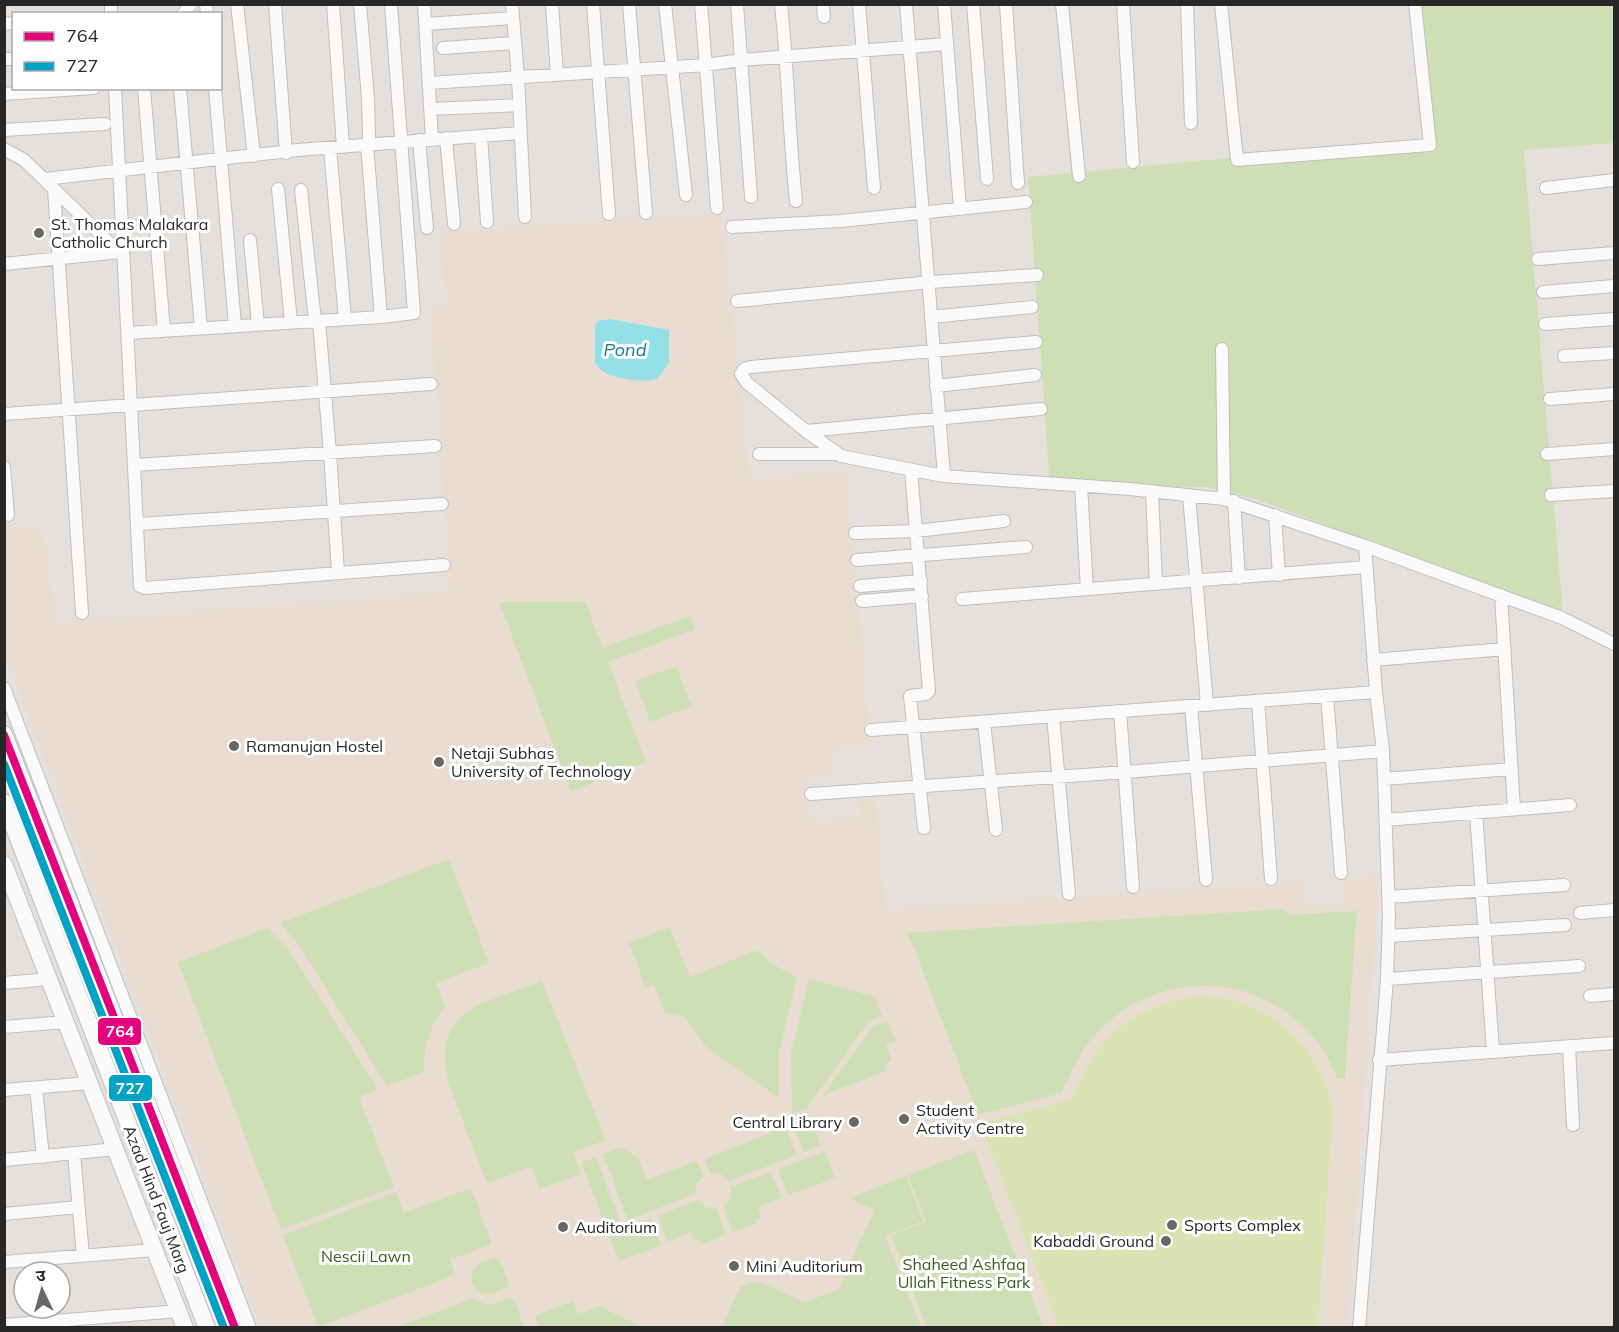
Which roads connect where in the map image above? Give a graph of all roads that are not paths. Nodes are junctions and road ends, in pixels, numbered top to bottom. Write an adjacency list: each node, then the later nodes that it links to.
1 (237, 4): 61 (street)
2 (274, 4): 60 (street)
3 (333, 4): 58 (street)
4 (360, 4): 57 (street)
5 (392, 4): 56 (street)
6 (424, 4): 26 (street)
7 (512, 4): 25 (street)
8 (552, 4): 38 (street)
9 (593, 4): 37 (street)
10 (629, 4): 36 (street)
11 (665, 4): 35 (street)
12 (701, 4): 34 (street)
13 (737, 4): 33 (street)
14 (781, 4): 32 (street)
15 (859, 4): 31 (street)
16 (906, 4): 30 (street)
17 (944, 4): 28 (street)
18 (973, 4): 69 (street)
19 (1006, 4): 71 (street)
20 (1062, 4): 67 (street)
21 (1122, 4): 63 (street)
22 (1187, 4): 49 (street)
23 (1221, 4): 24 (street)
24 (1415, 4)
25 (513, 18): 26 (street); 27 (street)
26 (426, 24): 40 (street)
27 (515, 43): 29 (street); 39 (street)
28 (947, 44): 30 (street); 82 (street)
29 (443, 48)
30 (909, 48): 31 (street); 85 (street)
31 (863, 52): 32 (street); 72 (street)
32 (787, 58): 33 (street); 79 (street)
33 (741, 60): 34 (street); 78 (street)
34 (706, 65): 35 (street); 81 (street)
35 (670, 67): 36 (street); 77 (street)
36 (634, 69): 37 (street); 83 (street)
37 (599, 72): 38 (street); 84 (street)
38 (557, 75): 39 (street)
39 (518, 78): 40 (street); 47 (street)
40 (429, 83): 48 (street)
41 (64, 90): 46 (street)
42 (115, 90): 66 (street)
43 (144, 90): 65 (street)
44 (180, 90): 64 (street)
45 (215, 90): 62 (street)
46 (4, 94)
47 (519, 105): 48 (street); 52 (street)
48 (430, 109): 55 (street)
49 (1191, 123)
50 (105, 124): 51 (street)
51 (4, 130)
52 (520, 133): 53 (street); 86 (street)
53 (481, 137): 54 (street); 87 (street)
54 (446, 138): 55 (street); 88 (street)
55 (426, 140): 56 (street); 90 (street)
56 (401, 143): 57 (street); 103 (street)
57 (367, 145): 58 (street); 103 (street)
58 (337, 147): 60 (street); 105 (street)
59 (4, 149): 68 (street)
60 (286, 153): 61 (street)
61 (254, 156): 62 (street)
62 (222, 160): 64 (street); 111 (street)
63 (1133, 162)
64 (186, 164): 65 (street); 112 (street)
65 (152, 168): 66 (street); 113 (street)
66 (119, 172): 68 (street); 93 (street)
67 (1079, 176)
68 (45, 179): 74 (street)
69 (987, 179)
70 (1614, 180): 73 (street)
71 (1018, 183)
72 (874, 188)
73 (1546, 188)
74 (54, 189): 93 (street); 94 (street)
75 (278, 189): 108 (street)
76 (301, 190): 107 (street)
77 (686, 195)
78 (751, 197)
79 (796, 201)
80 (1026, 202): 82 (street)
81 (717, 208)
82 (960, 209): 85 (street)
83 (646, 213)
84 (609, 214)
85 (923, 214): 89 (street); 98 (street)
86 (525, 217)
87 (487, 222)
88 (454, 224)
89 (732, 226)
90 (427, 228)
91 (250, 240): 110 (street)
92 (1614, 253): 95 (street)
93 (122, 254): 94 (street); 114 (street)
94 (60, 259): 96 (street); 127 (street)
95 (1538, 259)
96 (4, 264)
97 (1037, 275): 98 (street)
98 (929, 282): 101 (street); 104 (street)
99 (1614, 286): 100 (street)
100 (1543, 292)
101 (737, 301)
102 (1032, 307): 104 (street)
103 (381, 317): 105 (street)
104 (931, 317): 117 (street)
105 (345, 319): 107 (street)
106 (1614, 319): 109 (street)
107 (317, 321): 108 (street); 123 (street)
108 (291, 322): 110 (street)
109 (1545, 324)
110 (258, 325): 111 (street)
111 (235, 326): 112 (street)
112 (201, 328): 113 (street)
113 (164, 331): 114 (street)
114 (128, 333): 126 (street)
115 (1036, 342): 117 (street)
116 (1222, 349): 148 (street)
117 (934, 350): 122 (street); 131 (street)
118 (1614, 353): 119 (street)
119 (1564, 356)
120 (1035, 375): 122 (street)
121 (431, 384): 123 (street)
122 (936, 386): 130 (street)
123 (324, 390): 126 (street); 134 (street)
124 (1614, 394): 125 (street)
125 (1550, 399)
126 (131, 403): 127 (street); 138 (street)
127 (70, 408): 129 (street); 175 (street)
128 (1041, 409): 130 (street)
129 (4, 414)
130 (939, 419): 131 (street); 141 (street)
131 (806, 431): 136 (street)
132 (435, 446): 134 (street)
133 (1614, 448): 137 (street)
134 (330, 453): 138 (street); 150 (street)
135 (759, 454): 136 (street)
136 (835, 454): 140 (street)
137 (1547, 454)
138 (135, 465): 154 (street)
139 (4, 466): 142 (street)
140 (911, 470): 141 (street); 155 (street)
141 (944, 476): 143 (street)
142 (5, 482): 151 (street)
143 (1081, 486): 144 (street); 170 (street)
144 (1152, 491): 146 (street); 168 (street)
145 (1614, 491): 147 (street)
146 (1189, 495): 148 (street); 167 (street)
147 (1551, 495)
148 (1229, 500): 152 (street); 165 (street)
149 (442, 504): 150 (street)
150 (334, 511): 154 (street); 163 (street)
151 (8, 515)
152 (1275, 515): 157 (street); 164 (street)
153 (1004, 522): 155 (street)
154 (139, 524): 163 (street)
155 (916, 531): 156 (street); 159 (street)
156 (855, 533)
157 (1365, 546): 162 (street); 171 (street)
158 (1026, 547): 159 (street)
159 (918, 555): 160 (street); 166 (street)
160 (857, 560)
161 (444, 565): 163 (street)
162 (1366, 567): 164 (street); 178 (street)
163 (338, 572)
164 (1279, 575): 165 (street)
165 (1239, 578): 167 (street)
166 (921, 581): 169 (street); 172 (street)
167 (1196, 581): 168 (street); 183 (street)
168 (1156, 584): 170 (street)
169 (860, 586)
170 (1087, 588): 173 (street)
171 (1502, 595): 176 (street); 177 (street)
172 (922, 596): 174 (street); 188 (street)
173 (962, 599)
174 (862, 601)
175 (82, 612)
176 (1614, 644)
177 (1505, 649): 178 (street); 195 (street)
178 (1373, 660): 180 (street)
179 (4, 688): 256 (street)
180 (1376, 692): 181 (street); 191 (street)
181 (1327, 696): 182 (street); 192 (street)
182 (1258, 701): 183 (street); 193 (street)
183 (1207, 705): 184 (street)
184 (1191, 706): 185 (street); 194 (street)
185 (1120, 711): 186 (street); 196 (street)
186 (1053, 717): 187 (street); 197 (street)
187 (984, 722): 188 (street); 199 (street)
188 (914, 727): 189 (street); 200 (street)
189 (871, 730)
190 (4, 734): 255 (main road, Azad Hind Fauj Marg)
191 (1383, 751): 192 (street); 198 (street)
192 (1332, 755): 193 (street); 210 (street)
193 (1262, 761): 194 (street); 211 (street)
194 (1196, 766): 196 (street); 212 (street)
195 (1512, 769): 198 (street); 204 (street)
196 (1125, 772): 197 (street); 214 (street)
197 (1058, 777): 199 (street); 216 (street)
198 (1384, 779): 206 (street)
199 (991, 781): 200 (street); 208 (street)
200 (920, 785): 201 (street); 207 (street)
201 (811, 794)
202 (4, 802): 232 (main road, Azad Hind Fauj Marg)
203 (1570, 805): 204 (street)
204 (1514, 809): 205 (street)
205 (1476, 812): 206 (street); 215 (street)
206 (1386, 820): 217 (street)
207 (924, 828)
208 (996, 830)
209 (4, 864): 225 (main road)
210 (1341, 873)
211 (1271, 879)
212 (1206, 880)
213 (1564, 885): 215 (street)
214 (1133, 887)
215 (1482, 891): 217 (street); 221 (street)
216 (1069, 894)
217 (1389, 897): 222 (street)
218 (1614, 910): 219 (street)
219 (1580, 913)
220 (1565, 926): 221 (street)
221 (1485, 931): 222 (street); 224 (street)
222 (1389, 936): 226 (street)
223 (1579, 966): 224 (street)
224 (1487, 972): 226 (street); 236 (street)
225 (49, 979): 227 (street); 230 (main road)
226 (1387, 979): 237 (street)
227 (4, 983)
228 (1614, 994): 229 (street)
229 (1590, 996)
230 (66, 1022): 231 (street); 233 (main road)
231 (4, 1027)
232 (93, 1032): 233 (main road); 254 (main road, Azad Hind Fauj Marg)
233 (73, 1040): 238 (main road)
234 (1614, 1043): 235 (street)
235 (1569, 1046): 236 (street); 241 (street)
236 (1493, 1052): 237 (street)
237 (1379, 1060): 257 (street)
238 (90, 1083): 239 (street); 242 (main road)
239 (36, 1088): 240 (street); 244 (street)
240 (4, 1090)
241 (1573, 1125)
242 (116, 1149): 243 (street); 248 (main road)
243 (74, 1154): 244 (street); 246 (street)
244 (43, 1157): 245 (street)
245 (4, 1160)
246 (78, 1207): 247 (street); 249 (street)
247 (4, 1214)
248 (155, 1250): 249 (street); 251 (main road)
249 (83, 1256): 250 (street)
250 (4, 1262)
251 (179, 1311): 252 (street); 253 (main road)
252 (4, 1325)
253 (185, 1328)
254 (207, 1328)
255 (235, 1328)
256 (250, 1328)
257 (1359, 1328)

